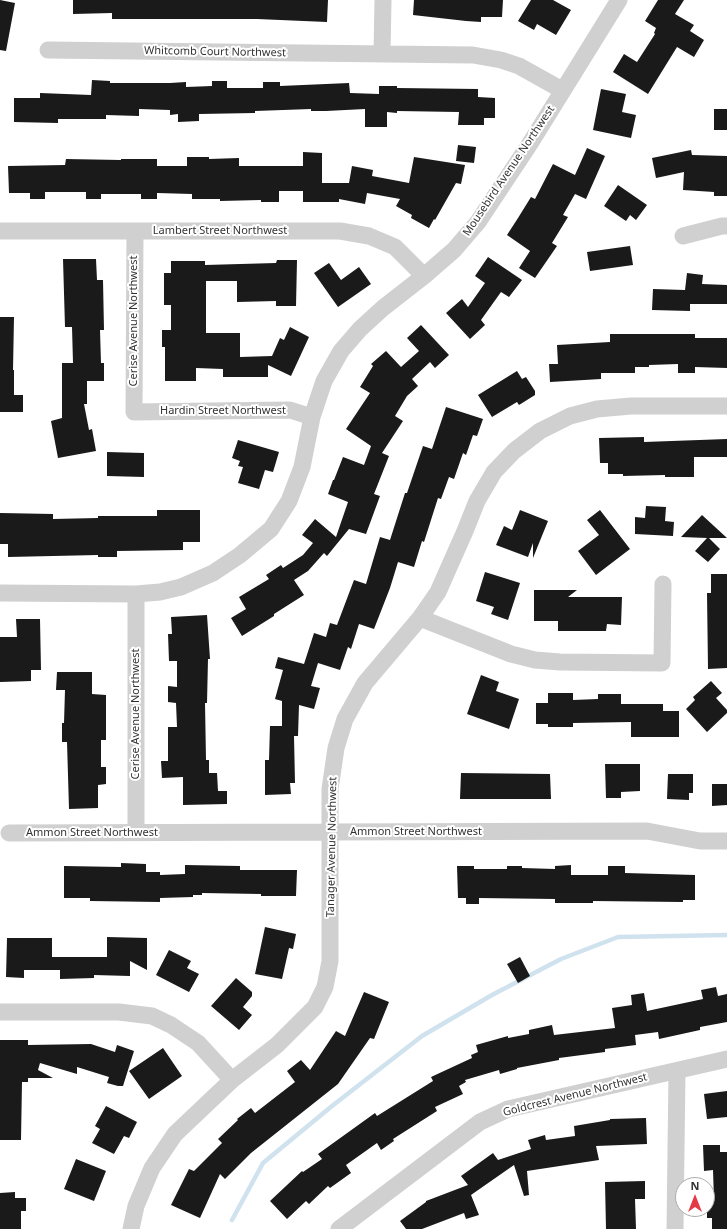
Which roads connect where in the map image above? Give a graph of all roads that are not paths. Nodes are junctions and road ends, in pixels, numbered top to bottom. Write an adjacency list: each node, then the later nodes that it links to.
1 (383, 0): 4 (street)
2 (619, 0): 5 (street, Mousebird Avenue Northwest)
3 (48, 50): 4 (street, Whitcomb Court Northwest)
4 (382, 54): 5 (street, Whitcomb Court Northwest)
5 (562, 90): 10 (street, Mousebird Avenue Northwest)
6 (727, 226): 9 (street)
7 (0, 231): 8 (street, Lambert Street Northwest)
8 (135, 231): 10 (street, Lambert Street Northwest); 12 (street, Cerise Avenue Northwest)
9 (684, 236)
10 (424, 276): 13 (street, Mousebird Avenue Northwest)
11 (727, 406): 17 (street, Tanager Avenue Northwest)
12 (134, 412): 13 (street, Hardin Street Northwest)
13 (312, 416): 16 (street, Mousebird Avenue Northwest)
14 (663, 584): 17 (street)
15 (0, 593): 16 (street, Mousebird Avenue Northwest)
16 (136, 594): 19 (street, Cerise Avenue Northwest)
17 (420, 618): 18 (street, Tanager Avenue Northwest)
18 (330, 832): 19 (street, Ammon Street Northwest); 21 (street, Ammon Street Northwest); 25 (street, Tanager Avenue Northwest)
19 (136, 833): 20 (street, Ammon Street Northwest)
20 (9, 834)
21 (727, 841)
22 (0, 1012): 25 (street)
23 (727, 1059): 24 (street, Goldcrest Avenue Northwest)
24 (677, 1071): 27 (street, Goldcrest Avenue Northwest); 28 (street)
25 (232, 1080): 26 (street, Tanager Avenue Northwest)
26 (131, 1229)
27 (339, 1229)
28 (675, 1229)

